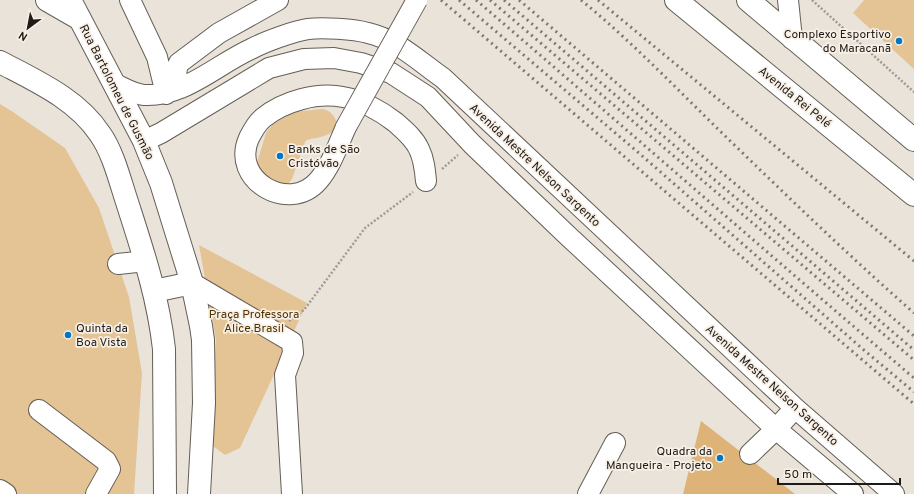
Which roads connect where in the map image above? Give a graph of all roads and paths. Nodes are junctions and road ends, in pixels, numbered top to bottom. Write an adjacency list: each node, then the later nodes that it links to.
1 (48, 0): 11 (main road)
2 (58, 0): 11 (main road)
3 (70, 0): 11 (main road, Rua Bartolomeu de Gusmão)
4 (130, 0): 15 (street)
5 (278, 0): 15 (street)
6 (417, 0): 20 (street, bridge)
7 (676, 0): 21 (main road, Avenida Rei Pelé)
8 (748, 0): 12 (main road)
9 (788, 0): 12 (street)
10 (812, 0): 16 (path)
11 (80, 19): 14 (main road, Rua Bartolomeu de Gusmão)
12 (792, 39): 17 (main road)
13 (0, 62): 22 (main road)
14 (113, 83): 15 (street, Avenida Mestre Nelson Sargento); 18 (main road, Rua Bartolomeu de Gusmão)
15 (174, 91): 27 (street, Avenida Mestre Nelson Sargento)
16 (914, 92)
17 (914, 140)
18 (144, 141): 19 (street); 24 (main road, Rua Bartolomeu de Gusmão)
19 (472, 144): 20 (path); 29 (street)
20 (426, 181): 26 (path)
21 (914, 195)
22 (146, 261): 23 (street); 25 (main road)
23 (118, 264)
24 (192, 283): 25 (main road); 36 (main road, Rua Bartolomeu de Gusmão); 37 (street)
25 (154, 291): 35 (main road)
26 (288, 322)
27 (795, 408): 29 (street); 40 (street, Avenida Mestre Nelson Sargento)
28 (39, 410): 34 (street)
29 (776, 429): 31 (street); 39 (street)
30 (615, 443): 38 (street)
31 (750, 454)
32 (0, 490): 33 (street)
33 (6, 494)
34 (96, 494)
35 (165, 494)
36 (199, 494)
37 (292, 494)
38 (588, 494)
39 (853, 494)
40 (894, 494)

